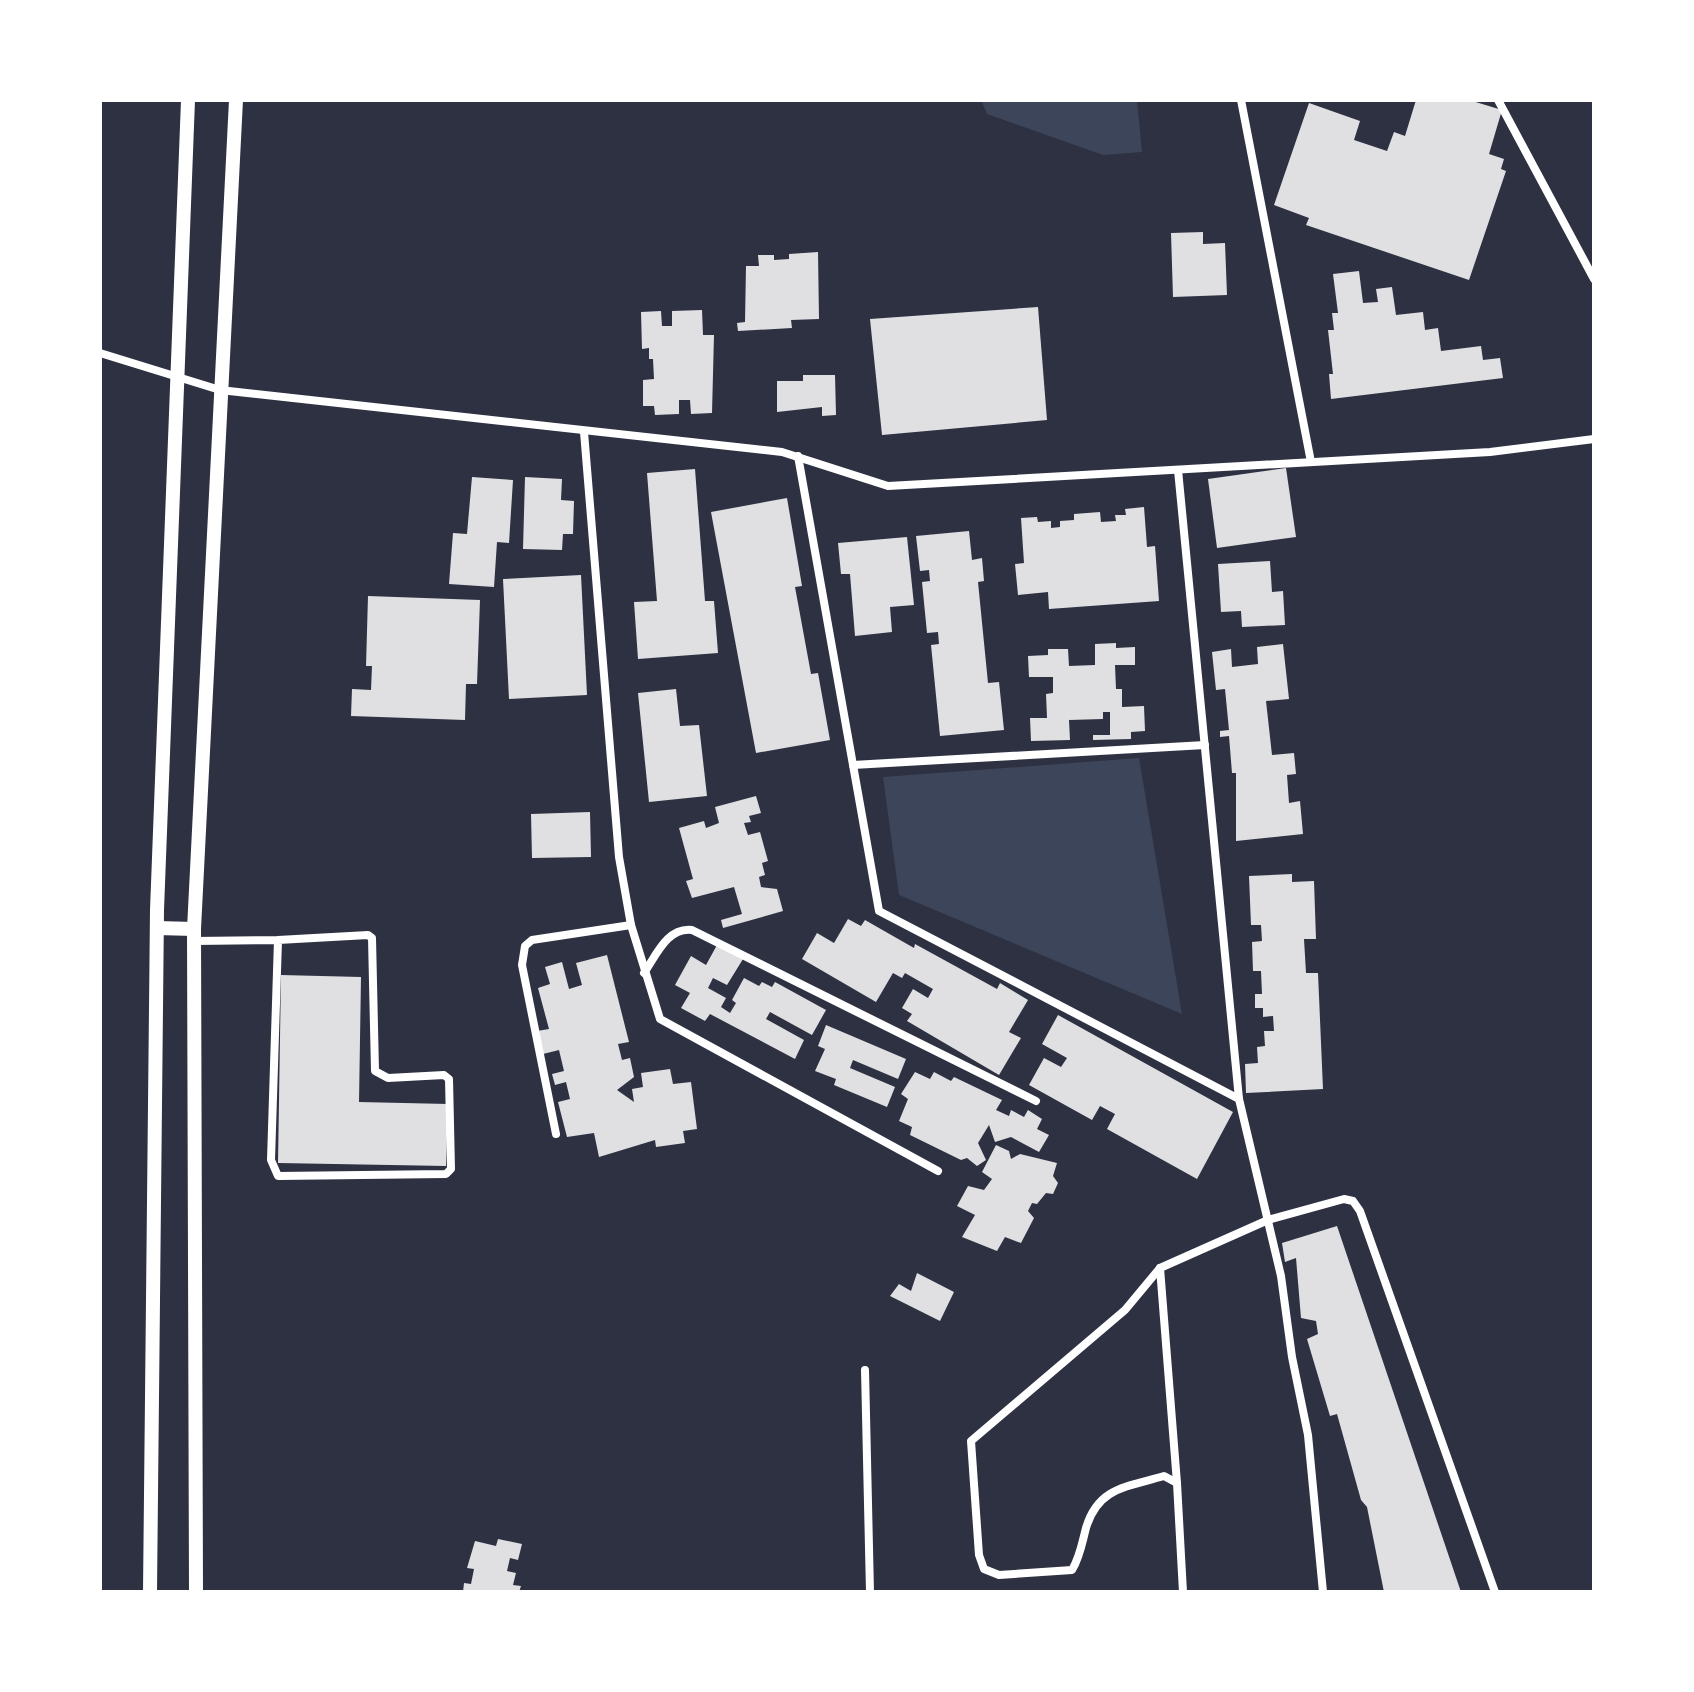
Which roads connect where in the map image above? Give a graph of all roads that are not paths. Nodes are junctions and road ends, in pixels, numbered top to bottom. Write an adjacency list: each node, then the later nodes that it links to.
1 (188, 100): 7 (street)
2 (236, 100): 8 (street)
3 (1241, 100): 12 (street)
4 (1498, 100): 5 (street)
5 (1594, 279)
6 (100, 353): 7 (street)
7 (177, 377): 8 (street); 17 (street)
8 (220, 390): 9 (street); 18 (street)
9 (584, 432): 11 (street); 16 (street)
10 (1594, 439): 12 (street)
11 (798, 456): 13 (street); 15 (street)
12 (1311, 462): 13 (street)
13 (1178, 470): 14 (street)
14 (1205, 745): 15 (street); 21 (street)
15 (853, 765): 21 (street)
16 (631, 925): 20 (street); 23 (street)
17 (157, 928): 18 (street); 29 (street)
18 (194, 935): 19 (street); 30 (street)
19 (278, 940): 19 (street)
20 (644, 973): 22 (street); 24 (street)
21 (1239, 1099): 25 (street)
22 (1036, 1101)
23 (556, 1134)
24 (938, 1171)
25 (1268, 1220): 26 (street); 33 (street); 34 (street)
26 (1160, 1268): 28 (street); 28 (street)
27 (865, 1370): 31 (street)
28 (1177, 1483): 32 (street)
29 (150, 1592)
30 (196, 1592)
31 (870, 1592)
32 (1183, 1592)
33 (1323, 1592)
34 (1495, 1592)

